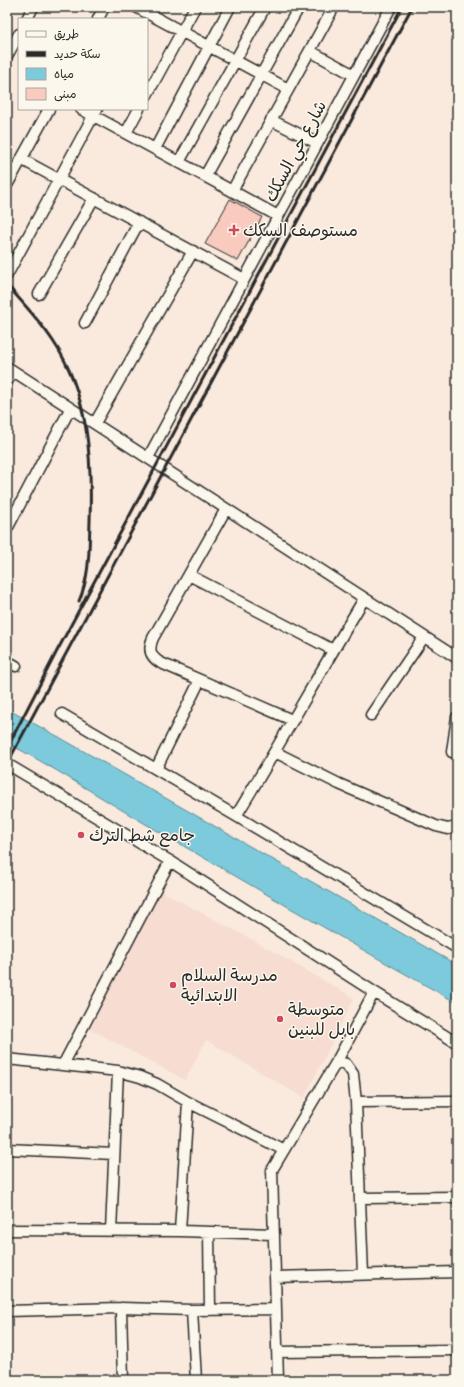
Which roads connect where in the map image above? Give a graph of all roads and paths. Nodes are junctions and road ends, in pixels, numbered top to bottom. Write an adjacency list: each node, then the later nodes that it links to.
1 (33, 7): 12 (street)
2 (104, 7): 13 (street)
3 (136, 7): 11 (street)
4 (195, 7): 14 (street)
5 (230, 7): 16 (street)
6 (265, 7): 19 (street)
7 (299, 7): 20 (street)
8 (334, 7): 17 (street)
9 (378, 7): 10 (street)
10 (389, 9): 21 (street, شارع حي السكك)
11 (148, 13): 14 (street)
12 (28, 18)
13 (98, 18)
14 (182, 31): 16 (street); 23 (street)
15 (18, 36): 18 (street)
16 (209, 46): 19 (street); 30 (street)
17 (310, 51): 21 (street); 22 (street)
18 (7, 56)
19 (236, 60): 20 (street); 32 (street)
20 (262, 74): 22 (street); 33 (street)
21 (354, 75): 29 (street, شارع حي السكك)
22 (288, 89): 27 (street)
23 (148, 93)
24 (48, 110): 31 (street)
25 (138, 110): 28 (street)
26 (95, 112): 28 (street); 34 (street)
27 (272, 120): 29 (street); 36 (street)
28 (126, 133): 30 (street)
29 (317, 143): 38 (street, شارع حي السكك)
30 (155, 149): 32 (street)
31 (21, 159): 34 (street); 35 (street)
32 (179, 162): 33 (street)
33 (205, 176): 36 (street)
34 (58, 179): 37 (street); 41 (street)
35 (7, 185)
36 (232, 191): 38 (street)
37 (94, 198): 39 (street); 43 (street)
38 (278, 216): 42 (street, شارع حي السكك)
39 (139, 222): 40 (street); 44 (street)
40 (193, 251): 42 (street); 48 (street)
41 (7, 275)
42 (244, 279): 49 (street, شارع حي السكك)
43 (39, 294)
44 (85, 323)
45 (10, 369): 46 (street); 47 (street)
46 (7, 382)
47 (70, 409): 48 (street); 51 (street)
48 (94, 423): 49 (street)
49 (148, 458): 50 (street)
50 (226, 509): 52 (street); 53 (street)
51 (7, 530)
52 (189, 575): 55 (street); 57 (street)
53 (364, 599): 54 (street); 55 (street)
54 (424, 637): 56 (street); 59 (street)
55 (333, 650): 61 (street)
56 (457, 658)
57 (200, 680): 61 (street); 65 (street)
58 (62, 714): 65 (street)
59 (372, 716)
60 (457, 717): 63 (street)
61 (292, 720): 62 (street)
62 (275, 752): 66 (street); 67 (street)
63 (452, 752)
64 (7, 764): 68 (street)
65 (156, 769): 66 (street)
66 (236, 816): 69 (street)
67 (457, 827)
68 (170, 861): 70 (street); 74 (street)
69 (457, 948)
70 (374, 992): 71 (street); 73 (street)
71 (457, 1044)
72 (7, 1059): 74 (street)
73 (337, 1061): 77 (street); 80 (street)
74 (63, 1065): 75 (street)
75 (118, 1071): 76 (street); 81 (street)
76 (188, 1102): 80 (street); 86 (street)
77 (356, 1102): 78 (street); 83 (street)
78 (457, 1102)
79 (7, 1149): 81 (street)
80 (284, 1150): 88 (street)
81 (114, 1154): 85 (street)
82 (457, 1197): 83 (street)
83 (360, 1198): 90 (street)
84 (7, 1230): 85 (street)
85 (111, 1231): 86 (street)
86 (180, 1231): 87 (street)
87 (209, 1232): 88 (street); 93 (street)
88 (274, 1234): 91 (street)
89 (457, 1272): 90 (street)
90 (363, 1274): 91 (street)
91 (275, 1276): 94 (street)
92 (121, 1308): 95 (street); 96 (street); 99 (street)
93 (210, 1309): 94 (street); 95 (street)
94 (276, 1309): 98 (street)
95 (192, 1310): 100 (street)
96 (7, 1311)
97 (457, 1350): 98 (street)
98 (277, 1352): 101 (street)
99 (123, 1380)
100 (196, 1380)
101 (278, 1380)

